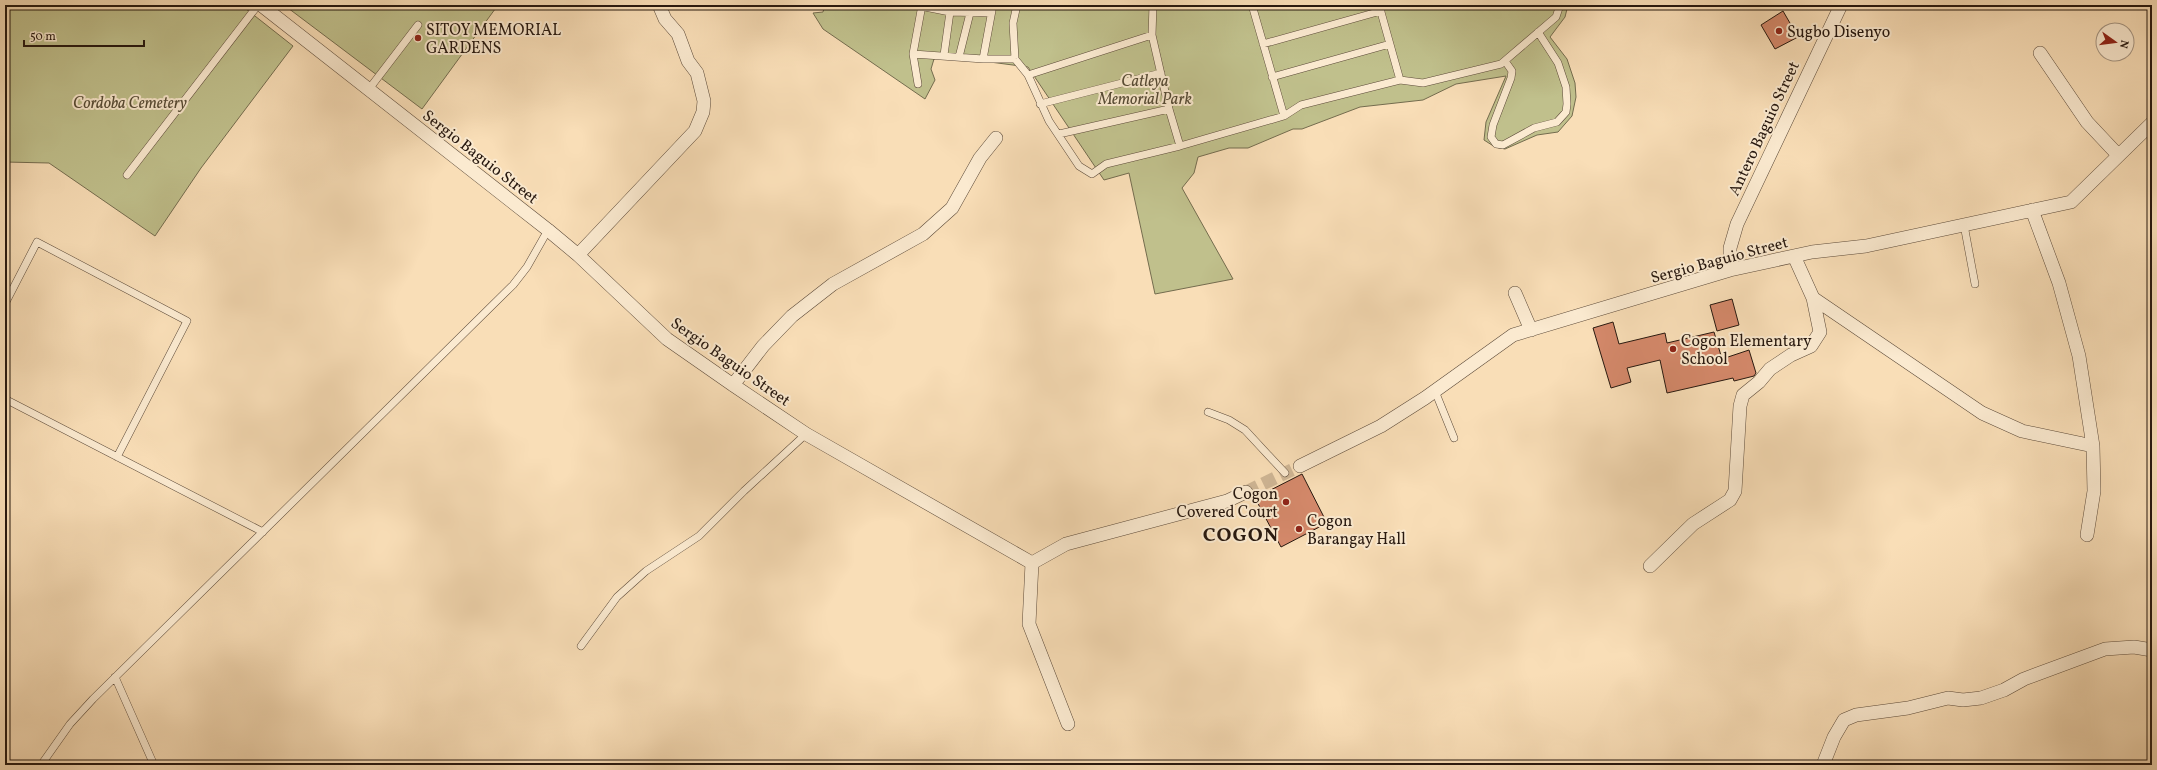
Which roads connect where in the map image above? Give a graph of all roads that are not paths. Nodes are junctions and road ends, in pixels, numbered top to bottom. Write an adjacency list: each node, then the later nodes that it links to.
1 (260, 5): 32 (street, Sergio Baguio Street); 41 (lane)
2 (659, 5): 45 (street)
3 (920, 5): 12 (lane); 21 (lane)
4 (993, 5): 14 (lane)
5 (1017, 5): 25 (lane)
6 (1153, 5): 17 (lane)
7 (1560, 5): 16 (lane)
8 (1841, 5): 47 (street, Antero Baguio Street)
9 (1255, 6): 18 (lane)
10 (960, 8): 12 (lane); 13 (lane)
11 (1380, 8): 18 (lane); 19 (lane)
12 (950, 12): 22 (lane)
13 (970, 13): 14 (lane); 23 (lane)
14 (991, 13): 24 (lane)
15 (418, 25): 32 (lane)
16 (1538, 32): 26 (lane); 26 (lane)
17 (1152, 35): 27 (lane); 28 (lane)
18 (1263, 44): 29 (lane)
19 (1390, 44): 29 (lane); 30 (lane)
20 (2040, 53): 40 (street)
21 (913, 54): 22 (lane); 31 (lane)
22 (944, 55): 23 (lane)
23 (959, 57): 24 (lane)
24 (983, 59): 25 (lane)
25 (1015, 59): 28 (lane)
26 (1505, 61): 30 (lane)
27 (1161, 73): 33 (lane); 34 (lane)
28 (1028, 75): 33 (lane)
29 (1272, 77): 35 (lane)
30 (1400, 80): 35 (lane)
31 (918, 84)
32 (369, 89): 44 (street, Sergio Baguio Street)
33 (1040, 104): 37 (lane)
34 (1169, 109): 37 (lane); 39 (lane)
35 (1284, 116): 39 (lane)
36 (2152, 123): 40 (street, Sergio Baguio Street)
37 (1059, 134): 39 (lane)
38 (996, 138): 53 (street)
39 (1180, 146)
40 (2118, 155): 42 (street, Sergio Baguio Street)
41 (127, 175)
42 (2032, 210): 43 (street, Sergio Baguio Street); 59 (street)
43 (1964, 225): 46 (street, Sergio Baguio Street); 48 (lane)
44 (548, 230): 45 (street, Sergio Baguio Street); 64 (lane)
45 (578, 256): 53 (street, Sergio Baguio Street)
46 (1794, 256): 47 (street, Sergio Baguio Street); 50 (street)
47 (1730, 270): 52 (street, Sergio Baguio Street)
48 (1975, 284)
49 (1515, 294): 52 (street)
50 (1813, 298): 59 (street); 67 (street)
51 (5, 304): 60 (lane)
52 (1530, 330): 54 (street, Sergio Baguio Street)
53 (733, 385): 57 (street, Sergio Baguio Street)
54 (1435, 391): 58 (lane); 61 (street, Sergio Baguio Street)
55 (5, 399): 60 (lane)
56 (1208, 412): 62 (lane)
57 (806, 434): 66 (street, Sergio Baguio Street); 68 (lane)
58 (1454, 438)
59 (2092, 446): 65 (street)
60 (117, 457): 64 (lane)
61 (1300, 466)
62 (1285, 473)
63 (1246, 492): 66 (street)
64 (263, 532): 70 (lane)
65 (2087, 535)
66 (1032, 563): 71 (street)
67 (1650, 566)
68 (581, 646)
69 (2152, 650): 74 (street)
70 (115, 677): 72 (lane); 73 (lane)
71 (1068, 724)
72 (41, 765)
73 (154, 765)
74 (1823, 765)

